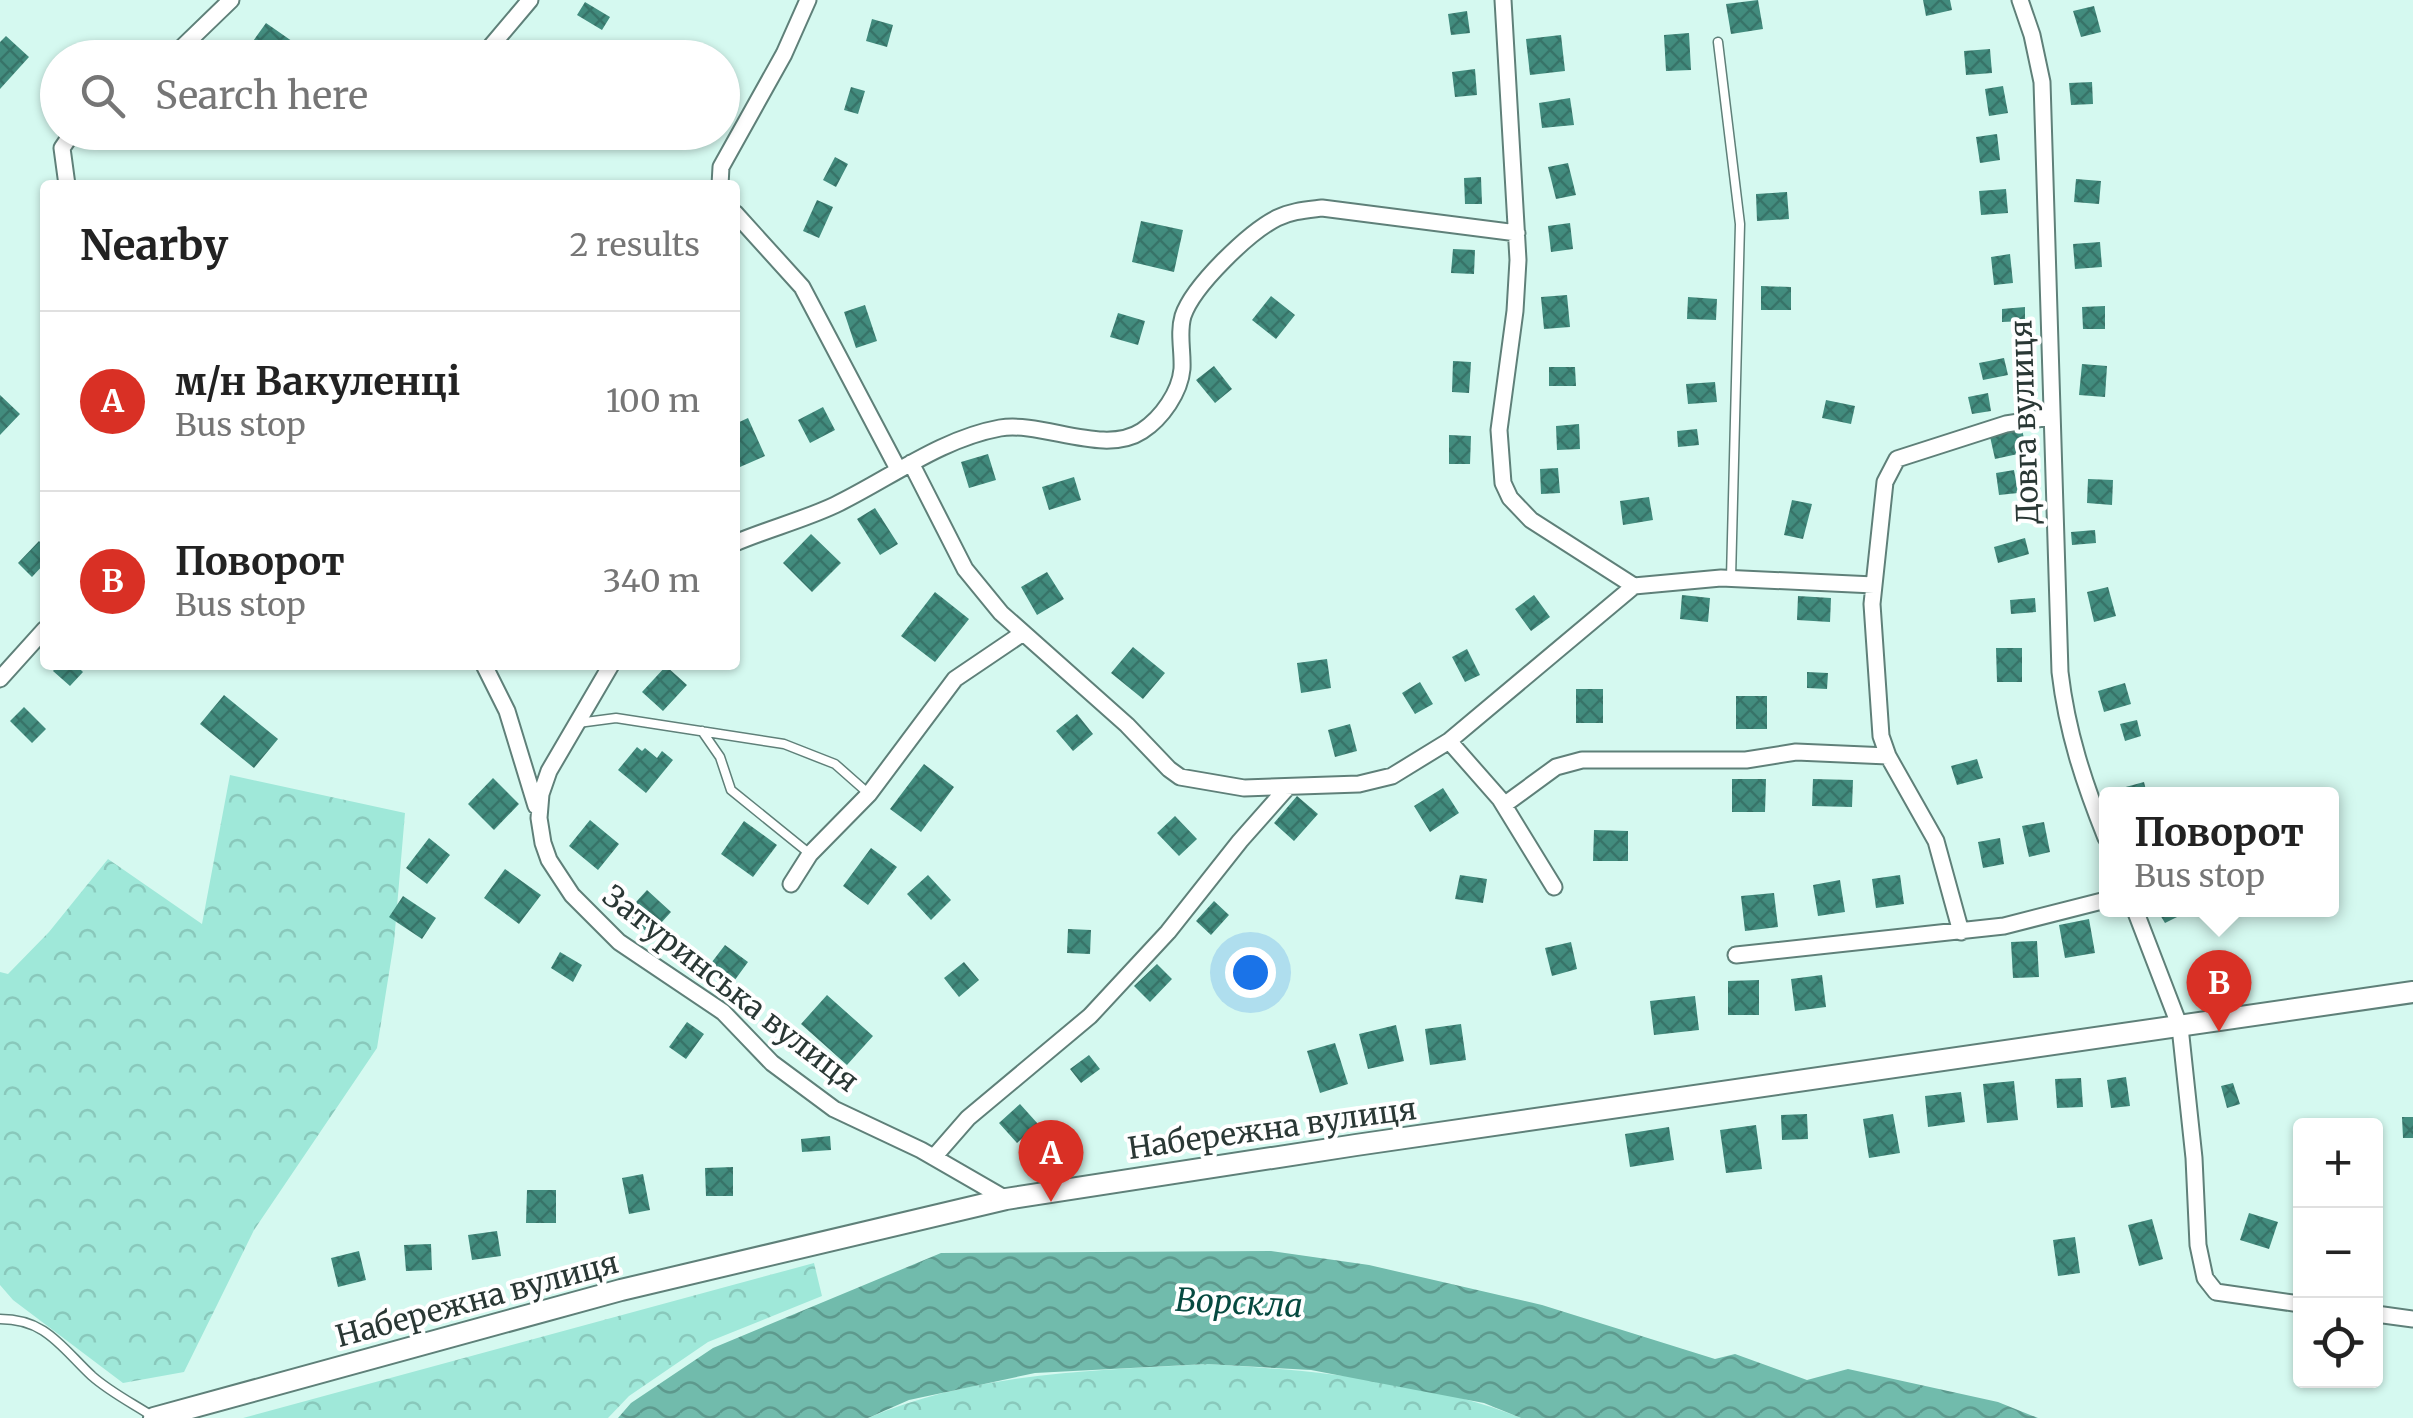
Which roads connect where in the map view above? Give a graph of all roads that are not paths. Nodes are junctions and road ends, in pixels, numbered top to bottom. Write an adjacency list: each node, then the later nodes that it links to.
1 (231, 0): 6 (street)
2 (530, 0): 7 (street)
3 (808, 0): 9 (street)
4 (1504, 0): 15 (street)
5 (2020, 0): 16 (street, Довга вулиця)
6 (189, 40)
7 (496, 40)
8 (1718, 42): 19 (lane)
9 (740, 131)
10 (62, 150): 12 (street)
11 (729, 150): 13 (street)
12 (66, 180)
13 (720, 180)
14 (740, 219): 17 (street)
15 (1516, 233): 17 (street); 21 (street)
16 (2050, 417): 20 (street); 35 (street, Довга вулиця)
17 (904, 466): 18 (street); 22 (street)
18 (740, 541)
19 (1731, 578): 20 (street); 21 (street)
20 (1874, 585): 30 (street)
21 (1634, 586): 29 (street)
22 (1023, 633): 31 (street); 32 (street)
23 (40, 635): 26 (street)
24 (486, 670): 34 (street, Затуринська вулиця)
25 (608, 670): 27 (street, Затуринська вулиця)
26 (0, 679)
27 (578, 723): 28 (lane); 34 (street, Затуринська вулиця)
28 (702, 731): 32 (lane); 36 (lane)
29 (1449, 741): 31 (street); 33 (street)
30 (1888, 756): 33 (street); 41 (street)
31 (1287, 788): 45 (street)
32 (869, 794): 36 (street)
33 (1504, 804): 38 (street)
34 (539, 818): 45 (street, Затуринська вулиця)
35 (2099, 820)
36 (810, 854): 37 (street)
37 (790, 884)
38 (1554, 887)
39 (2099, 902): 41 (street)
40 (2138, 917): 44 (street)
41 (1961, 932): 42 (street)
42 (1736, 954)
43 (2413, 992): 44 (street, Набережна вулиця)
44 (2180, 1027): 46 (street, Набережна вулиця); 47 (street)
45 (934, 1157): 46 (street, Затуринська вулиця)
46 (1006, 1199): 51 (street, Набережна вулиця)
47 (2293, 1303)
48 (2383, 1315): 50 (street)
49 (0, 1319): 51 (lane)
50 (2413, 1319)
51 (155, 1418)

